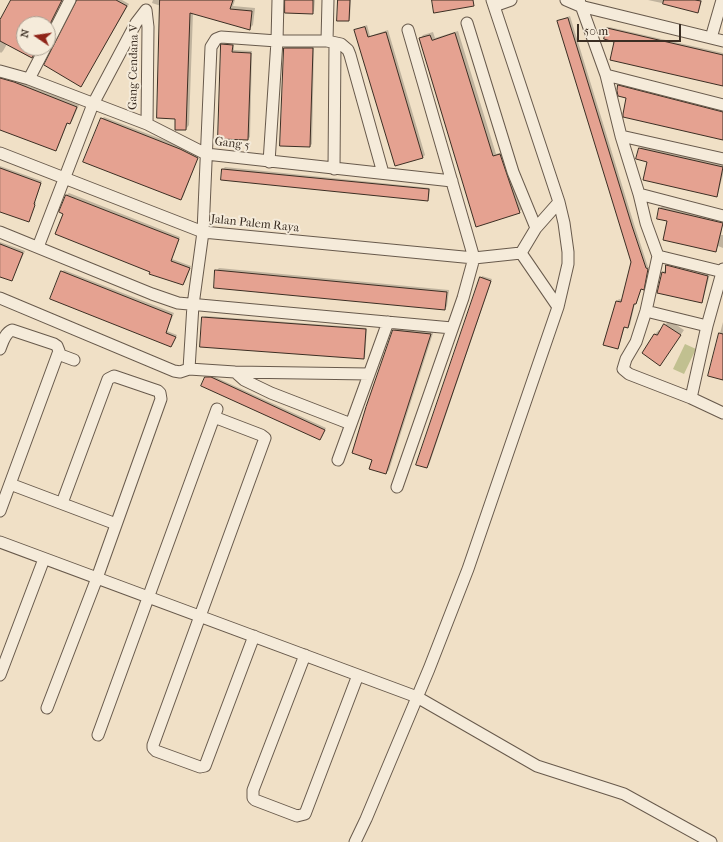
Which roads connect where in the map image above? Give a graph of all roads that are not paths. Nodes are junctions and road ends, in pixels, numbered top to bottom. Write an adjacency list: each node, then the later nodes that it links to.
1 (70, 0): 11 (street)
2 (278, 0): 14 (street)
3 (328, 0): 16 (street)
4 (511, 0): 7 (street)
5 (566, 0): 8 (street)
6 (722, 0): 13 (street)
7 (493, 3): 34 (street)
8 (579, 3): 13 (street); 19 (street)
9 (148, 5): 21 (street, Gang Cendana V); 23 (street, Gang Cendana V)
10 (467, 23): 36 (street)
11 (56, 27)
12 (408, 30): 32 (street)
13 (711, 38): 15 (street)
14 (277, 41): 16 (street); 26 (street); 28 (street)
15 (723, 41)
16 (331, 42): 29 (street); 30 (street)
17 (41, 56): 20 (street)
18 (0, 71): 20 (street, Gang 5)
19 (606, 75): 22 (street); 24 (street)
20 (29, 79): 21 (street, Gang 5)
21 (93, 104): 23 (street, Gang 5); 31 (street, Gang Cendana V)
22 (723, 105)
23 (147, 124): 26 (street, Gang 5)
24 (620, 136): 27 (street); 33 (street)
25 (0, 153): 31 (street, Jalan Palem Raya)
26 (206, 154): 28 (street, Gang 5); 38 (street)
27 (723, 159)
28 (269, 162): 29 (street, Gang 5)
29 (334, 169): 30 (street, Gang 5)
30 (383, 173): 32 (street, Gang 5)
31 (64, 179): 38 (street, Jalan Palem Raya); 39 (street, Gang Cendana V)
32 (452, 181): 42 (street)
33 (639, 194): 35 (street); 41 (street)
34 (559, 202): 36 (street); 46 (street)
35 (723, 216)
36 (536, 228): 40 (street)
37 (0, 232): 39 (street)
38 (203, 232): 42 (street, Jalan Palem Raya); 45 (street)
39 (38, 247): 45 (street)
40 (522, 253): 42 (street, Jalan Palem Raya); 46 (street)
41 (658, 256): 43 (street); 47 (street)
42 (474, 258): 50 (street)
43 (723, 271): 49 (street)
44 (0, 298): 54 (street)
45 (193, 305): 48 (street); 54 (street)
46 (558, 307): 75 (street)
47 (646, 311): 49 (street); 57 (street)
48 (388, 322): 50 (street); 56 (street)
49 (707, 326): 57 (street)
50 (452, 328): 62 (street)
51 (0, 349): 52 (street)
52 (58, 354): 53 (street); 61 (street)
53 (74, 360)
54 (189, 369): 55 (street)
55 (235, 372): 56 (street); 59 (street)
56 (369, 374): 59 (street)
57 (691, 398): 58 (street)
58 (723, 413)
59 (351, 424): 60 (street)
60 (338, 460)
61 (10, 484): 63 (street); 64 (street)
62 (397, 486)
63 (62, 503): 65 (street); 65 (street)
64 (0, 511)
65 (116, 524): 68 (street)
66 (0, 542): 67 (street)
67 (44, 559): 68 (street); 74 (street)
68 (97, 578): 69 (street); 76 (street)
69 (148, 597): 70 (street); 70 (street); 77 (street)
70 (201, 616): 71 (street); 71 (street)
71 (254, 636): 72 (street)
72 (305, 655): 73 (street); 73 (street)
73 (358, 674): 75 (street)
74 (0, 675)
75 (417, 696): 78 (street); 79 (street)
76 (47, 708)
77 (98, 735)
78 (355, 842)
79 (711, 842)

